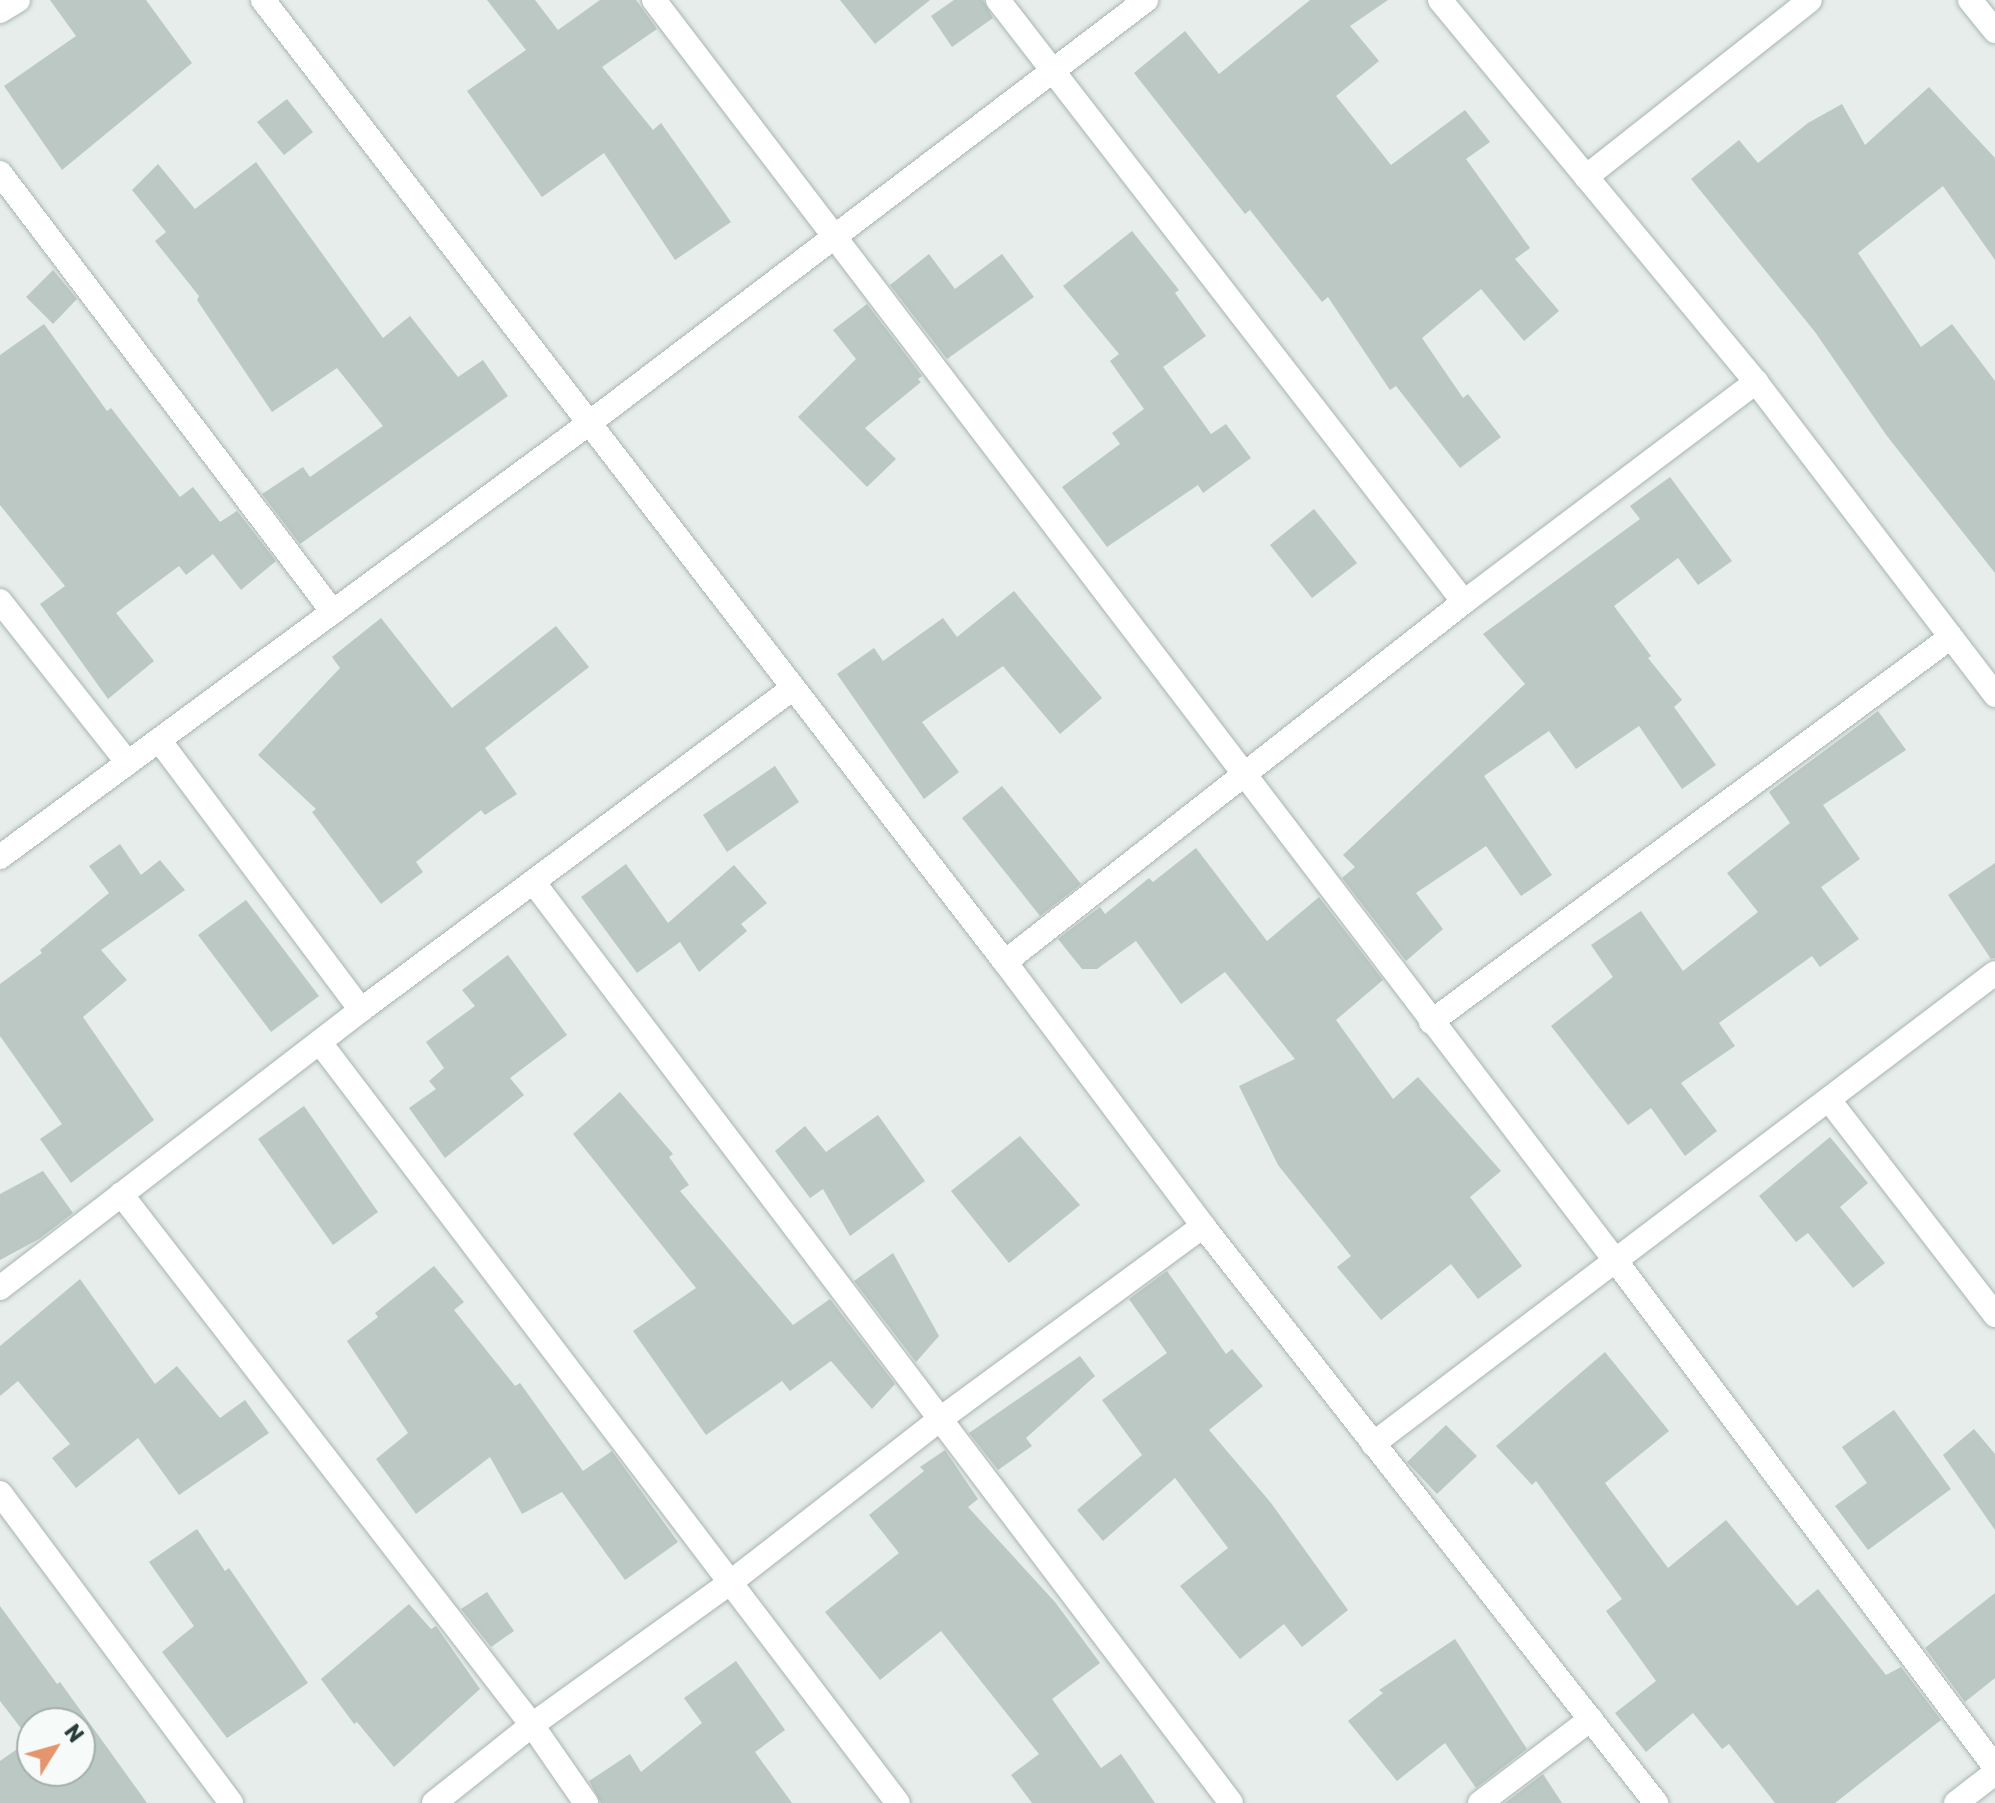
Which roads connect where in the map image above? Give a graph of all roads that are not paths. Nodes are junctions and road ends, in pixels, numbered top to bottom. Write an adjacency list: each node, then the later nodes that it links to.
1 (18, 0): 9 (street)
2 (263, 0): 16 (street)
3 (654, 0): 14 (street)
4 (998, 0): 11 (street)
5 (1146, 0): 11 (street)
6 (1440, 0): 13 (street)
7 (1810, 0): 13 (street)
8 (1970, 0): 10 (street)
9 (0, 11)
10 (1995, 31)
11 (1051, 70): 14 (street); 18 (street)
12 (0, 173): 19 (street)
13 (1586, 177): 15 (street)
14 (833, 237): 16 (street); 25 (street)
15 (1756, 382): 18 (street); 20 (street)
16 (588, 424): 19 (street); 21 (street)
17 (0, 601): 24 (street)
18 (1464, 602): 25 (street)
19 (333, 612): 23 (street)
20 (1951, 637): 22 (street); 31 (street)
21 (793, 688): 27 (street); 28 (street)
22 (1995, 695)
23 (159, 740): 24 (street); 30 (street)
24 (128, 763): 26 (street)
25 (1246, 776): 28 (street); 31 (street)
26 (0, 857)
27 (534, 883): 30 (street); 39 (street)
28 (1005, 962): 35 (street)
29 (1995, 973): 33 (street)
30 (361, 1010): 32 (street)
31 (1431, 1022): 36 (street)
32 (321, 1044): 34 (street); 42 (street)
33 (1829, 1100): 36 (street); 38 (street)
34 (121, 1194): 37 (street); 44 (street)
35 (1203, 1226): 39 (street); 40 (street)
36 (1615, 1260): 40 (street); 45 (street)
37 (0, 1288)
38 (1995, 1315)
39 (939, 1420): 42 (street); 51 (street)
40 (1373, 1444): 43 (street)
41 (0, 1493): 47 (street)
42 (731, 1582): 44 (street); 50 (street)
43 (1591, 1719): 52 (street); 53 (street)
44 (532, 1725): 48 (street); 49 (street)
45 (1995, 1767)
46 (1995, 1773): 54 (street)
47 (231, 1803)
48 (434, 1803)
49 (586, 1803)
50 (898, 1803)
51 (1231, 1803)
52 (1480, 1803)
53 (1656, 1803)
54 (1956, 1803)

